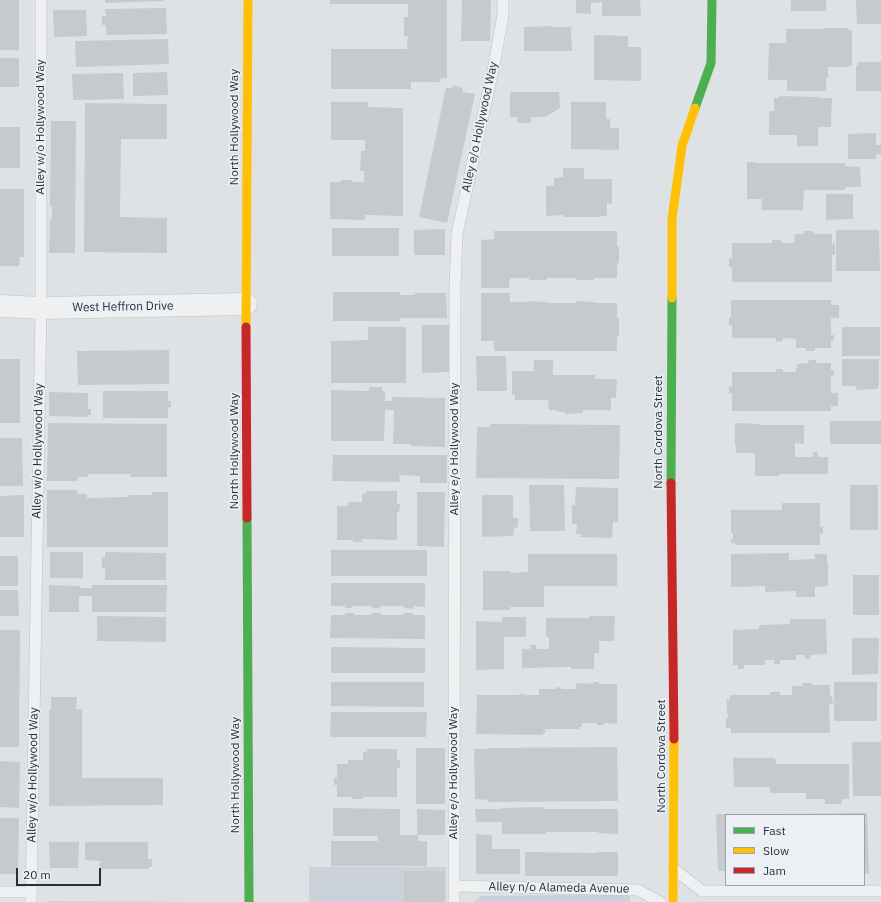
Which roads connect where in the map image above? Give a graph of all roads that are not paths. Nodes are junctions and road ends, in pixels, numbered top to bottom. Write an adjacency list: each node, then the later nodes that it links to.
1 (41, 0): 7 (lane, Alley w/o Hollywood Way)
2 (248, 0): 5 (street, North Hollywood Way)
3 (503, 0): 9 (lane, Alley e/o Hollywood Way)
4 (712, 0): 8 (street, North Cordova Street)
5 (246, 304): 7 (street, West Heffron Drive); 13 (street, North Hollywood Way)
6 (0, 306): 7 (street, West Heffron Drive)
7 (41, 308): 12 (lane, Alley w/o Hollywood Way)
8 (674, 869): 10 (lane); 16 (street, North Cordova Street)
9 (454, 886): 14 (lane, Alley e/o Hollywood Way); 15 (lane, Alley n/o Alameda Avenue)
10 (881, 891)
11 (0, 892): 12 (lane)
12 (31, 897)
13 (249, 902)
14 (454, 902)
15 (660, 902)
16 (673, 902)

